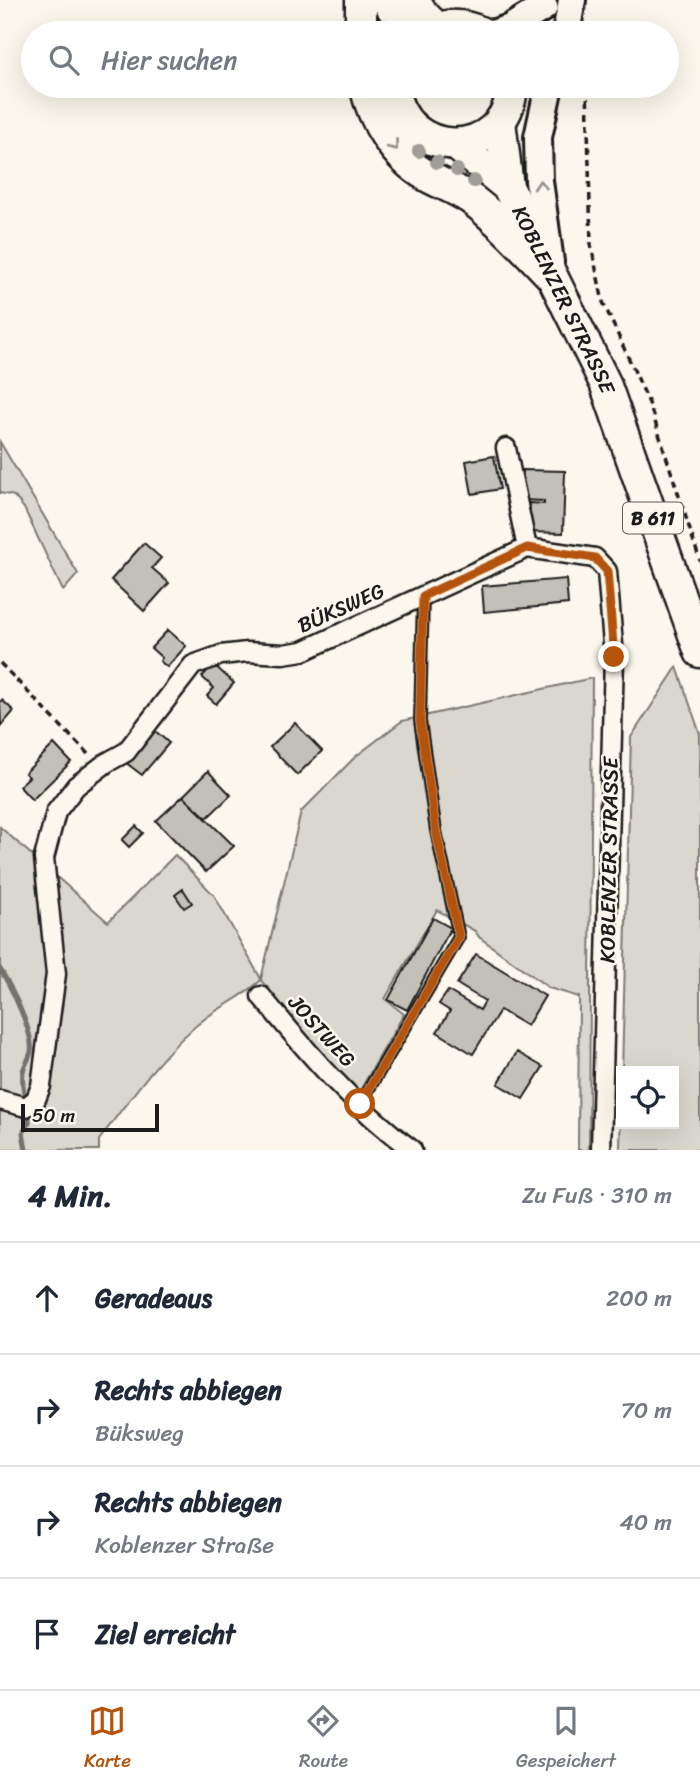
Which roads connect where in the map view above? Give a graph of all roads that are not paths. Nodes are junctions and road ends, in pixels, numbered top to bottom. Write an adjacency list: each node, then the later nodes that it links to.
1 (361, 0): 6 (main road)
2 (387, 0): 7 (main road)
3 (413, 0): 8 (main road)
4 (572, 0): 11 (main road)
5 (546, 3): 9 (main road); 10 (main road)
6 (361, 21)
7 (411, 21)
8 (422, 21)
9 (520, 21)
10 (539, 21)
11 (568, 21)
12 (368, 98): 19 (main road, B 611, one-way to 19)
13 (395, 98): 17 (main road, KOBLENZER STRASSE)
14 (509, 98): 16 (main road, KOBLENZER STRASSE)
15 (546, 98): 19 (main road, one-way to 15)
16 (500, 121): 17 (main road); 18 (main road, KOBLENZER STRASSE / B 611)
17 (455, 144): 18 (main road, KOBLENZER STRASSE / B 611)
18 (508, 187): 19 (main road, KOBLENZER STRASSE / B 611)
19 (552, 277): 23 (main road, KOBLENZER STRASSE / B 611)
20 (506, 448): 21 (street)
21 (527, 548): 22 (street, BÜKSWEG); 28 (street, KOBLENZER STRASSE)
22 (423, 596): 25 (street, BÜKSWEG); 26 (lane)
23 (700, 652)
24 (261, 996): 26 (street, JOSTWEG)
25 (0, 1100)
26 (360, 1104): 27 (street, JOSTWEG)
27 (412, 1150)
28 (601, 1150)

